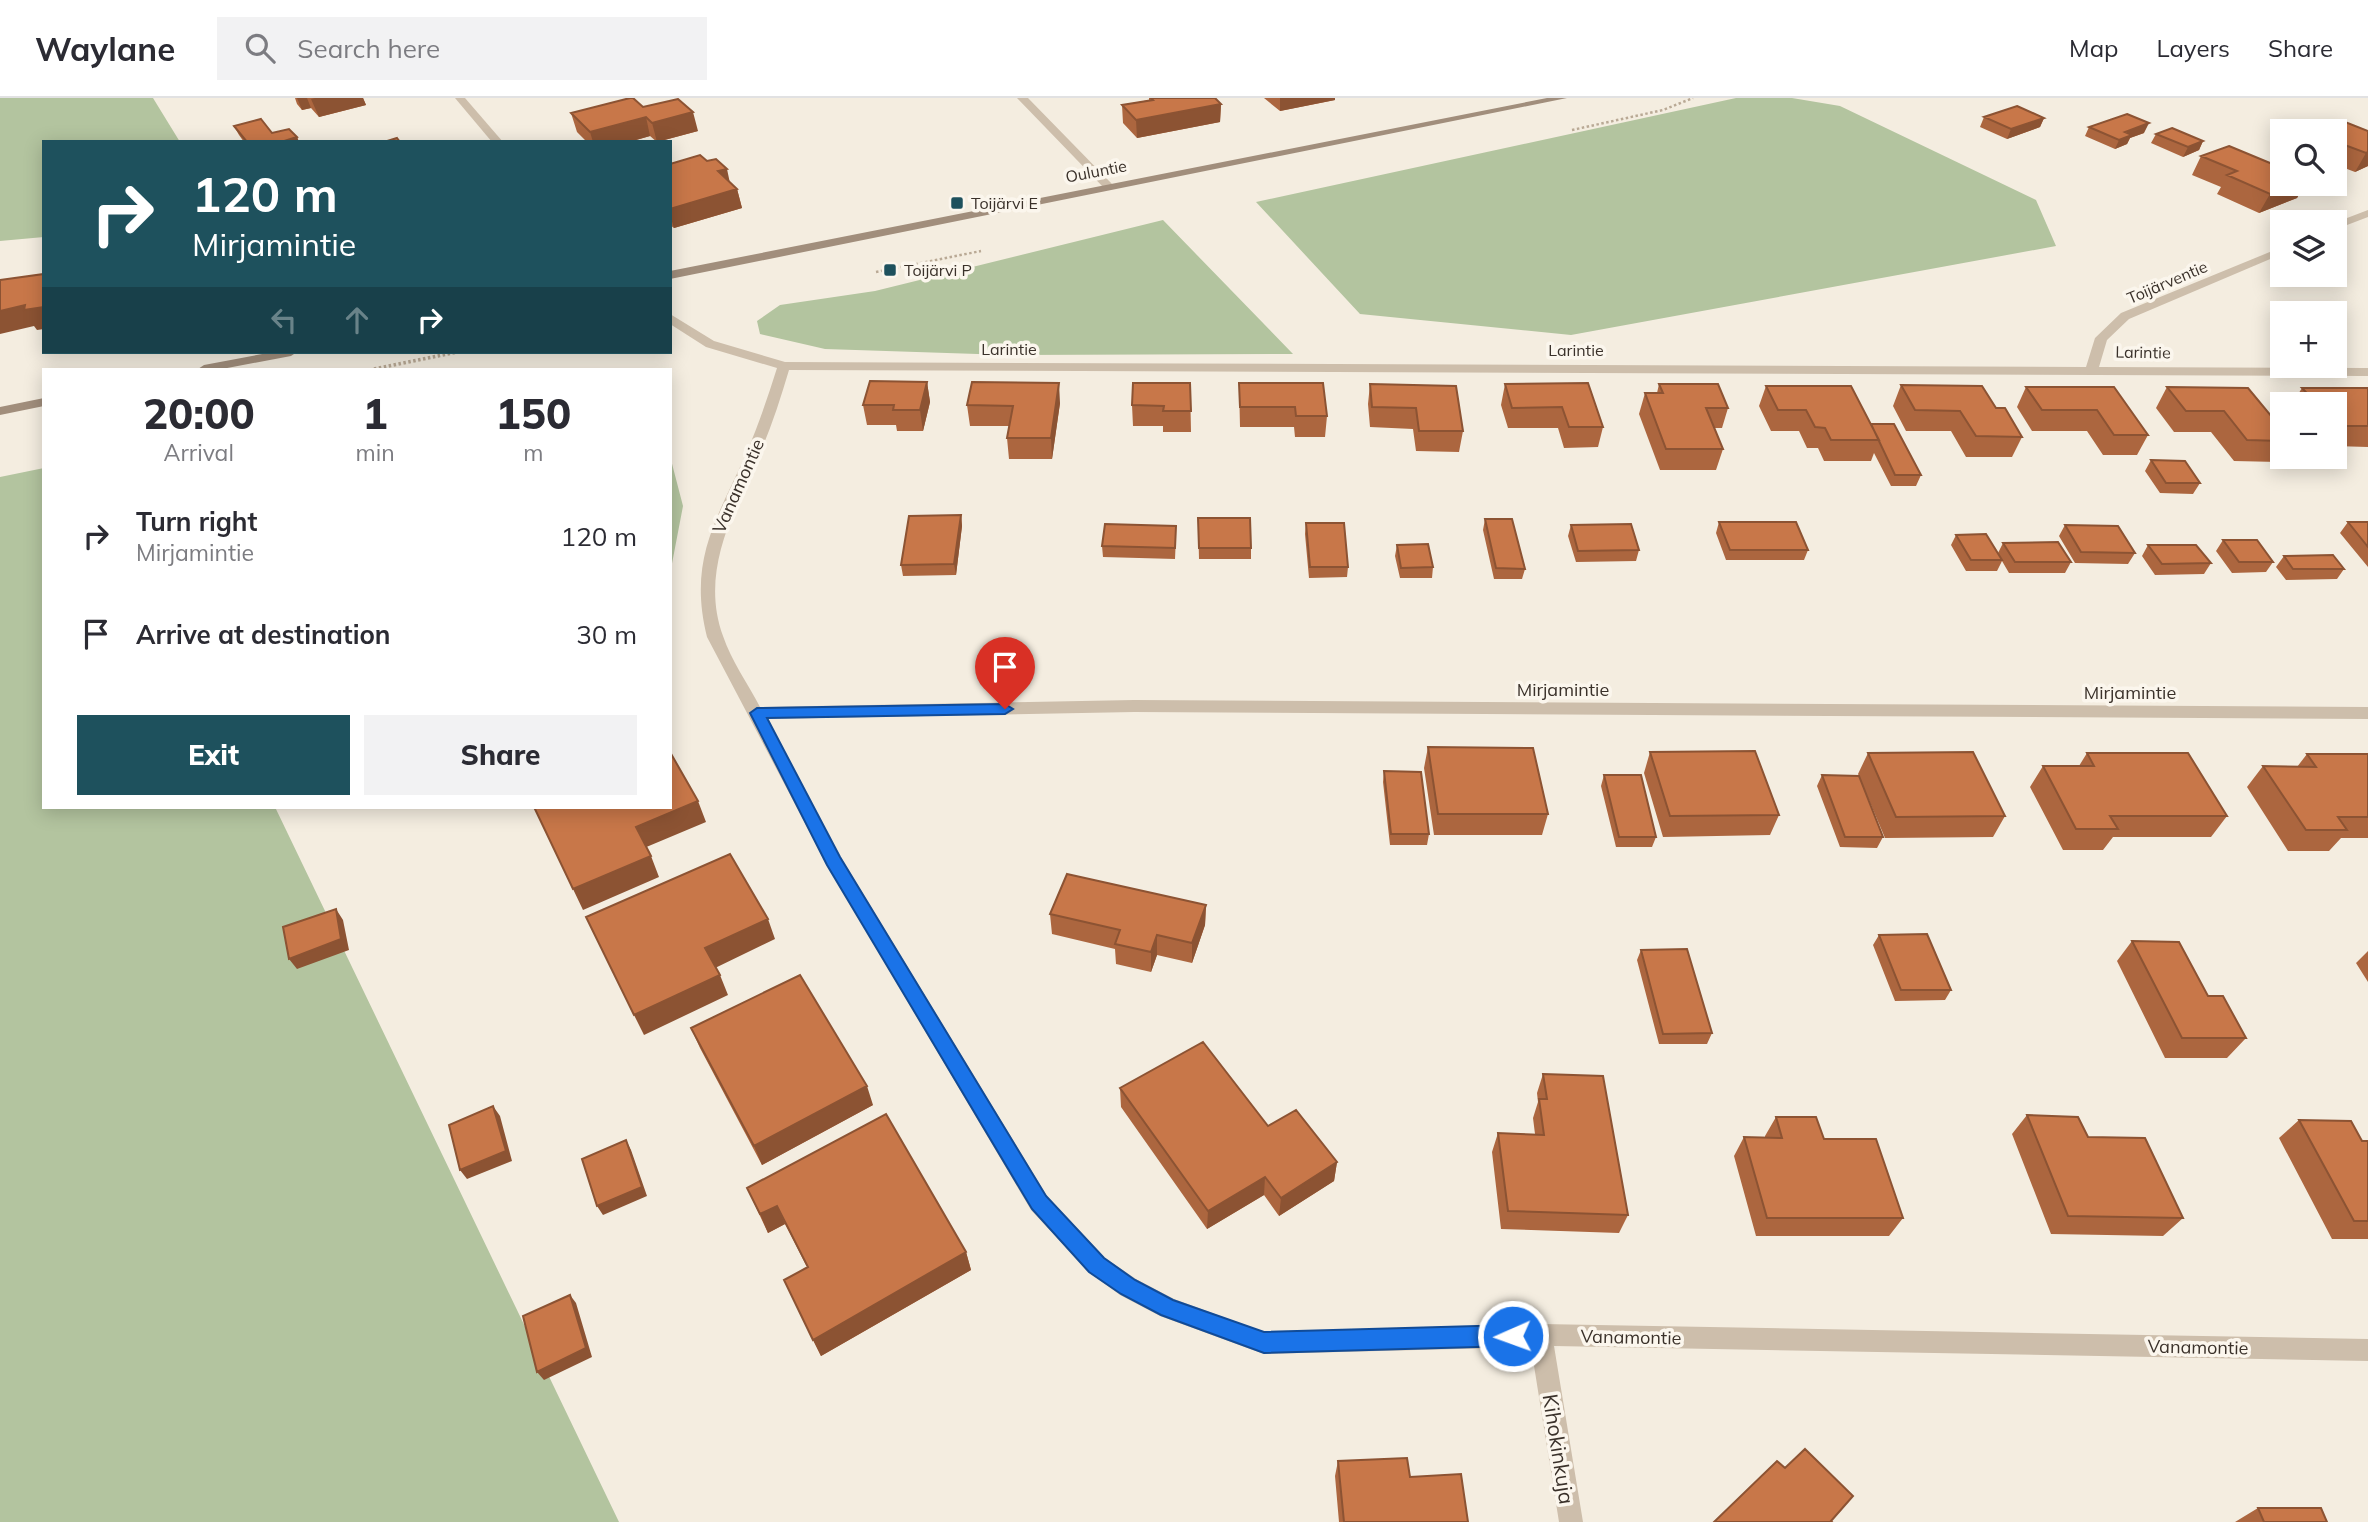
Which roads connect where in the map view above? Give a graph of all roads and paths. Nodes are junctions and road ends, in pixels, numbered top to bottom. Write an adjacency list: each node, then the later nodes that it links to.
1 (460, 98): 6 (street)
2 (1023, 98): 7 (street)
3 (1547, 98): 5 (main road, Ouluntie)
4 (1562, 98): 5 (main road, Ouluntie)
5 (1528, 104): 7 (main road, Ouluntie)
6 (496, 140)
7 (1108, 187): 11 (main road, Ouluntie)
8 (2368, 213): 9 (street)
9 (2347, 222)
10 (2270, 255): 18 (street, Toijärventie)
11 (672, 275)
12 (672, 319): 15 (street)
13 (281, 354): 16 (main road)
14 (447, 354): 17 (path)
15 (784, 366): 18 (street, Larintie); 22 (street, Vanamontie)
16 (209, 368)
17 (379, 368)
18 (2092, 369): 19 (street, Larintie)
19 (2368, 372)
20 (42, 402): 21 (main road)
21 (0, 411)
22 (757, 713): 23 (street, Mirjamintie); 24 (street, Vanamontie)
23 (2368, 713)
24 (1541, 1335): 25 (street, Vanamontie); 26 (street, Kihokinkuja)
25 (2368, 1350)
26 (1571, 1522)

